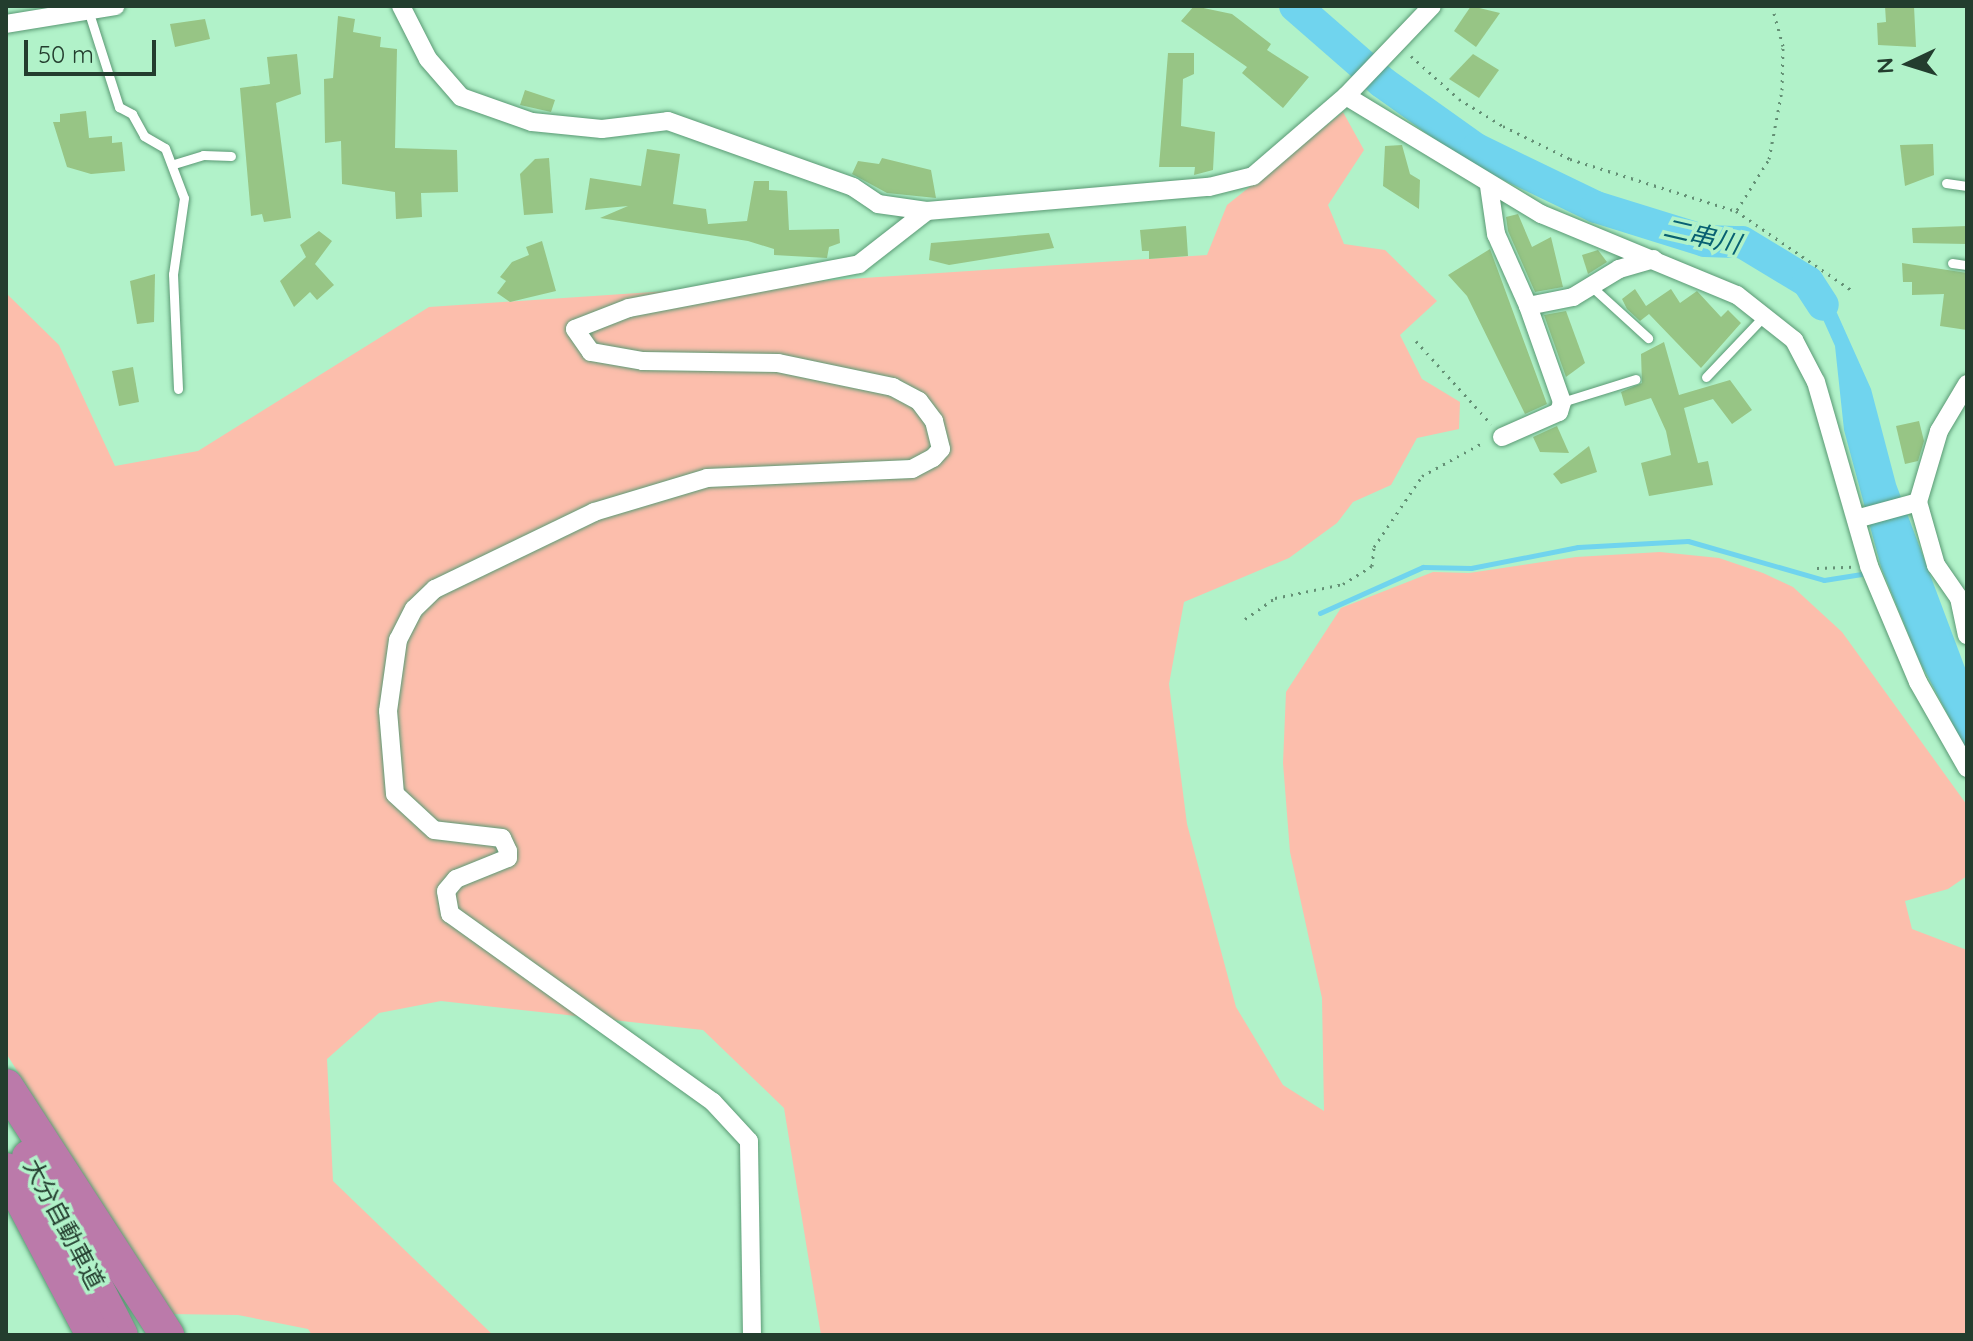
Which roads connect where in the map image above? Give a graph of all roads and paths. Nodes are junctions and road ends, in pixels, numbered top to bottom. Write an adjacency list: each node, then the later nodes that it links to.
1 (116, 6): 5 (street)
2 (401, 6): 14 (street)
3 (1432, 6): 7 (street)
4 (1772, 6): 15 (path)
5 (89, 13): 6 (street); 10 (lane)
6 (6, 24)
7 (1397, 44): 8 (street); 15 (path)
8 (1346, 96): 12 (street); 14 (street)
9 (231, 156): 10 (lane)
10 (174, 164): 28 (lane)
11 (1946, 183): 13 (lane)
12 (1489, 186): 16 (street); 21 (street)
13 (1967, 186)
14 (927, 211): 44 (street)
15 (1736, 211): 20 (path)
16 (1654, 259): 19 (street); 22 (street)
17 (1952, 263): 18 (lane)
18 (1967, 265)
19 (1592, 287): 21 (street); 23 (lane)
20 (1853, 291)
21 (1528, 306): 29 (street)
22 (1767, 314): 25 (lane); 32 (street)
23 (1648, 338)
24 (1416, 341): 30 (path)
25 (1706, 377)
26 (1636, 379): 29 (lane)
27 (1967, 384): 31 (street)
28 (178, 389)
29 (1562, 402): 30 (street)
30 (1502, 437): 35 (path)
31 (1918, 502): 32 (street); 36 (street)
32 (1856, 519): 33 (street)
33 (1868, 562): 34 (path); 37 (street)
34 (1817, 568)
35 (1245, 619)
36 (1967, 635)
37 (1967, 768)
38 (6, 1086): 43 (highway)
39 (6, 1114): 42 (highway, 大分自動車道)
40 (6, 1170): 41 (highway, 大分自動車道)
41 (93, 1335)
42 (121, 1335)
43 (167, 1335)
44 (752, 1335)

